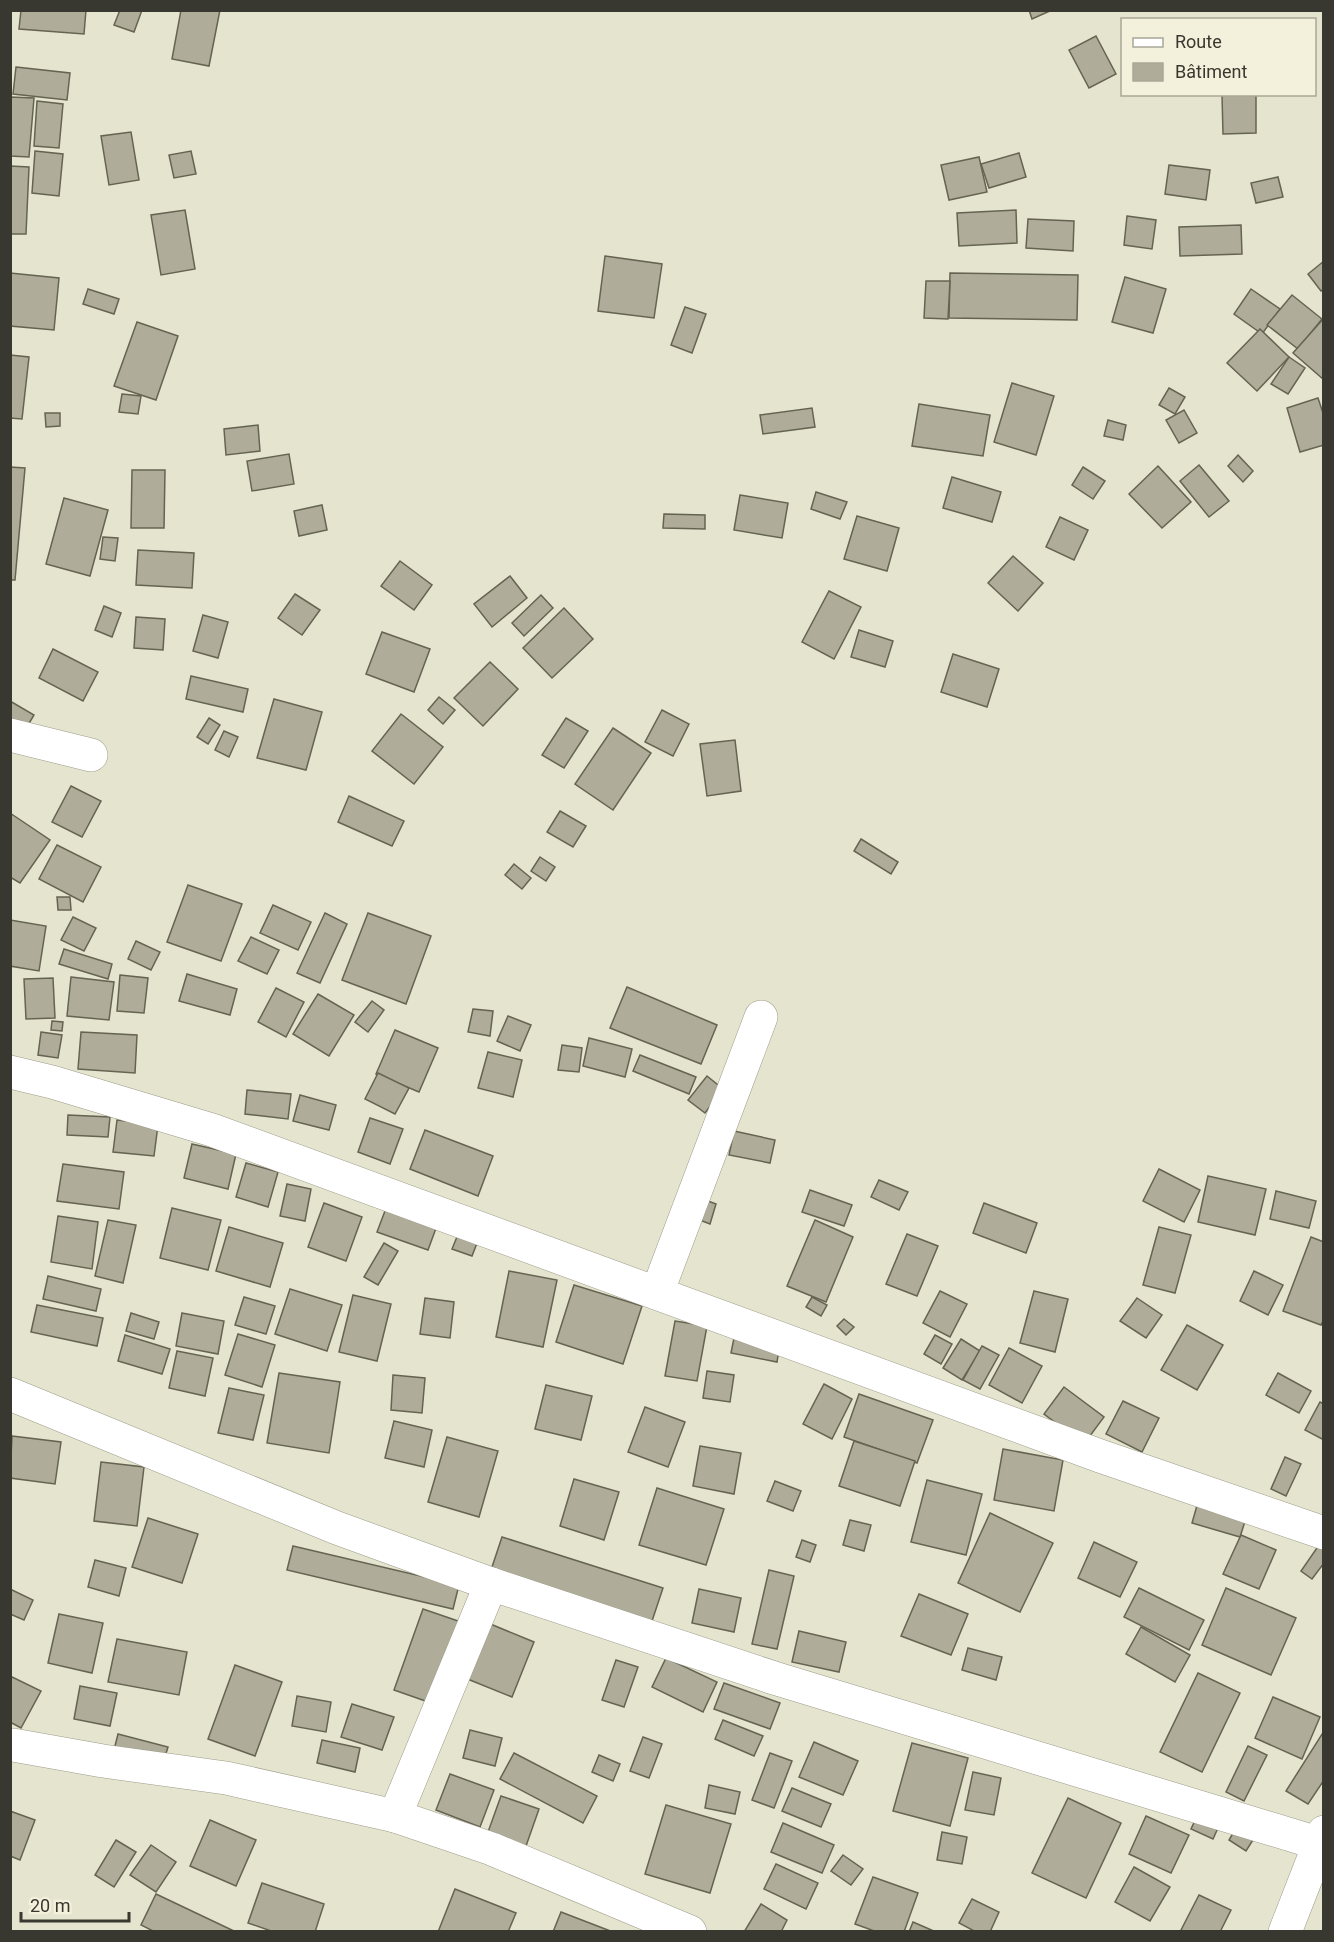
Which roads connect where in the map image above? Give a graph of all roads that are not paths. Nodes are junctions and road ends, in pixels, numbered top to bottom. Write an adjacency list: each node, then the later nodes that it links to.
1 (10, 735): 2 (street)
2 (91, 755)
3 (761, 1017): 5 (street)
4 (10, 1072): 5 (street)
5 (657, 1293): 7 (street)
6 (10, 1394): 8 (street)
7 (1323, 1533)
8 (491, 1584): 10 (street); 11 (street)
9 (13, 1745): 10 (street)
10 (395, 1816): 12 (street)
11 (1322, 1840): 13 (street)
12 (690, 1932)
13 (1285, 1932)

